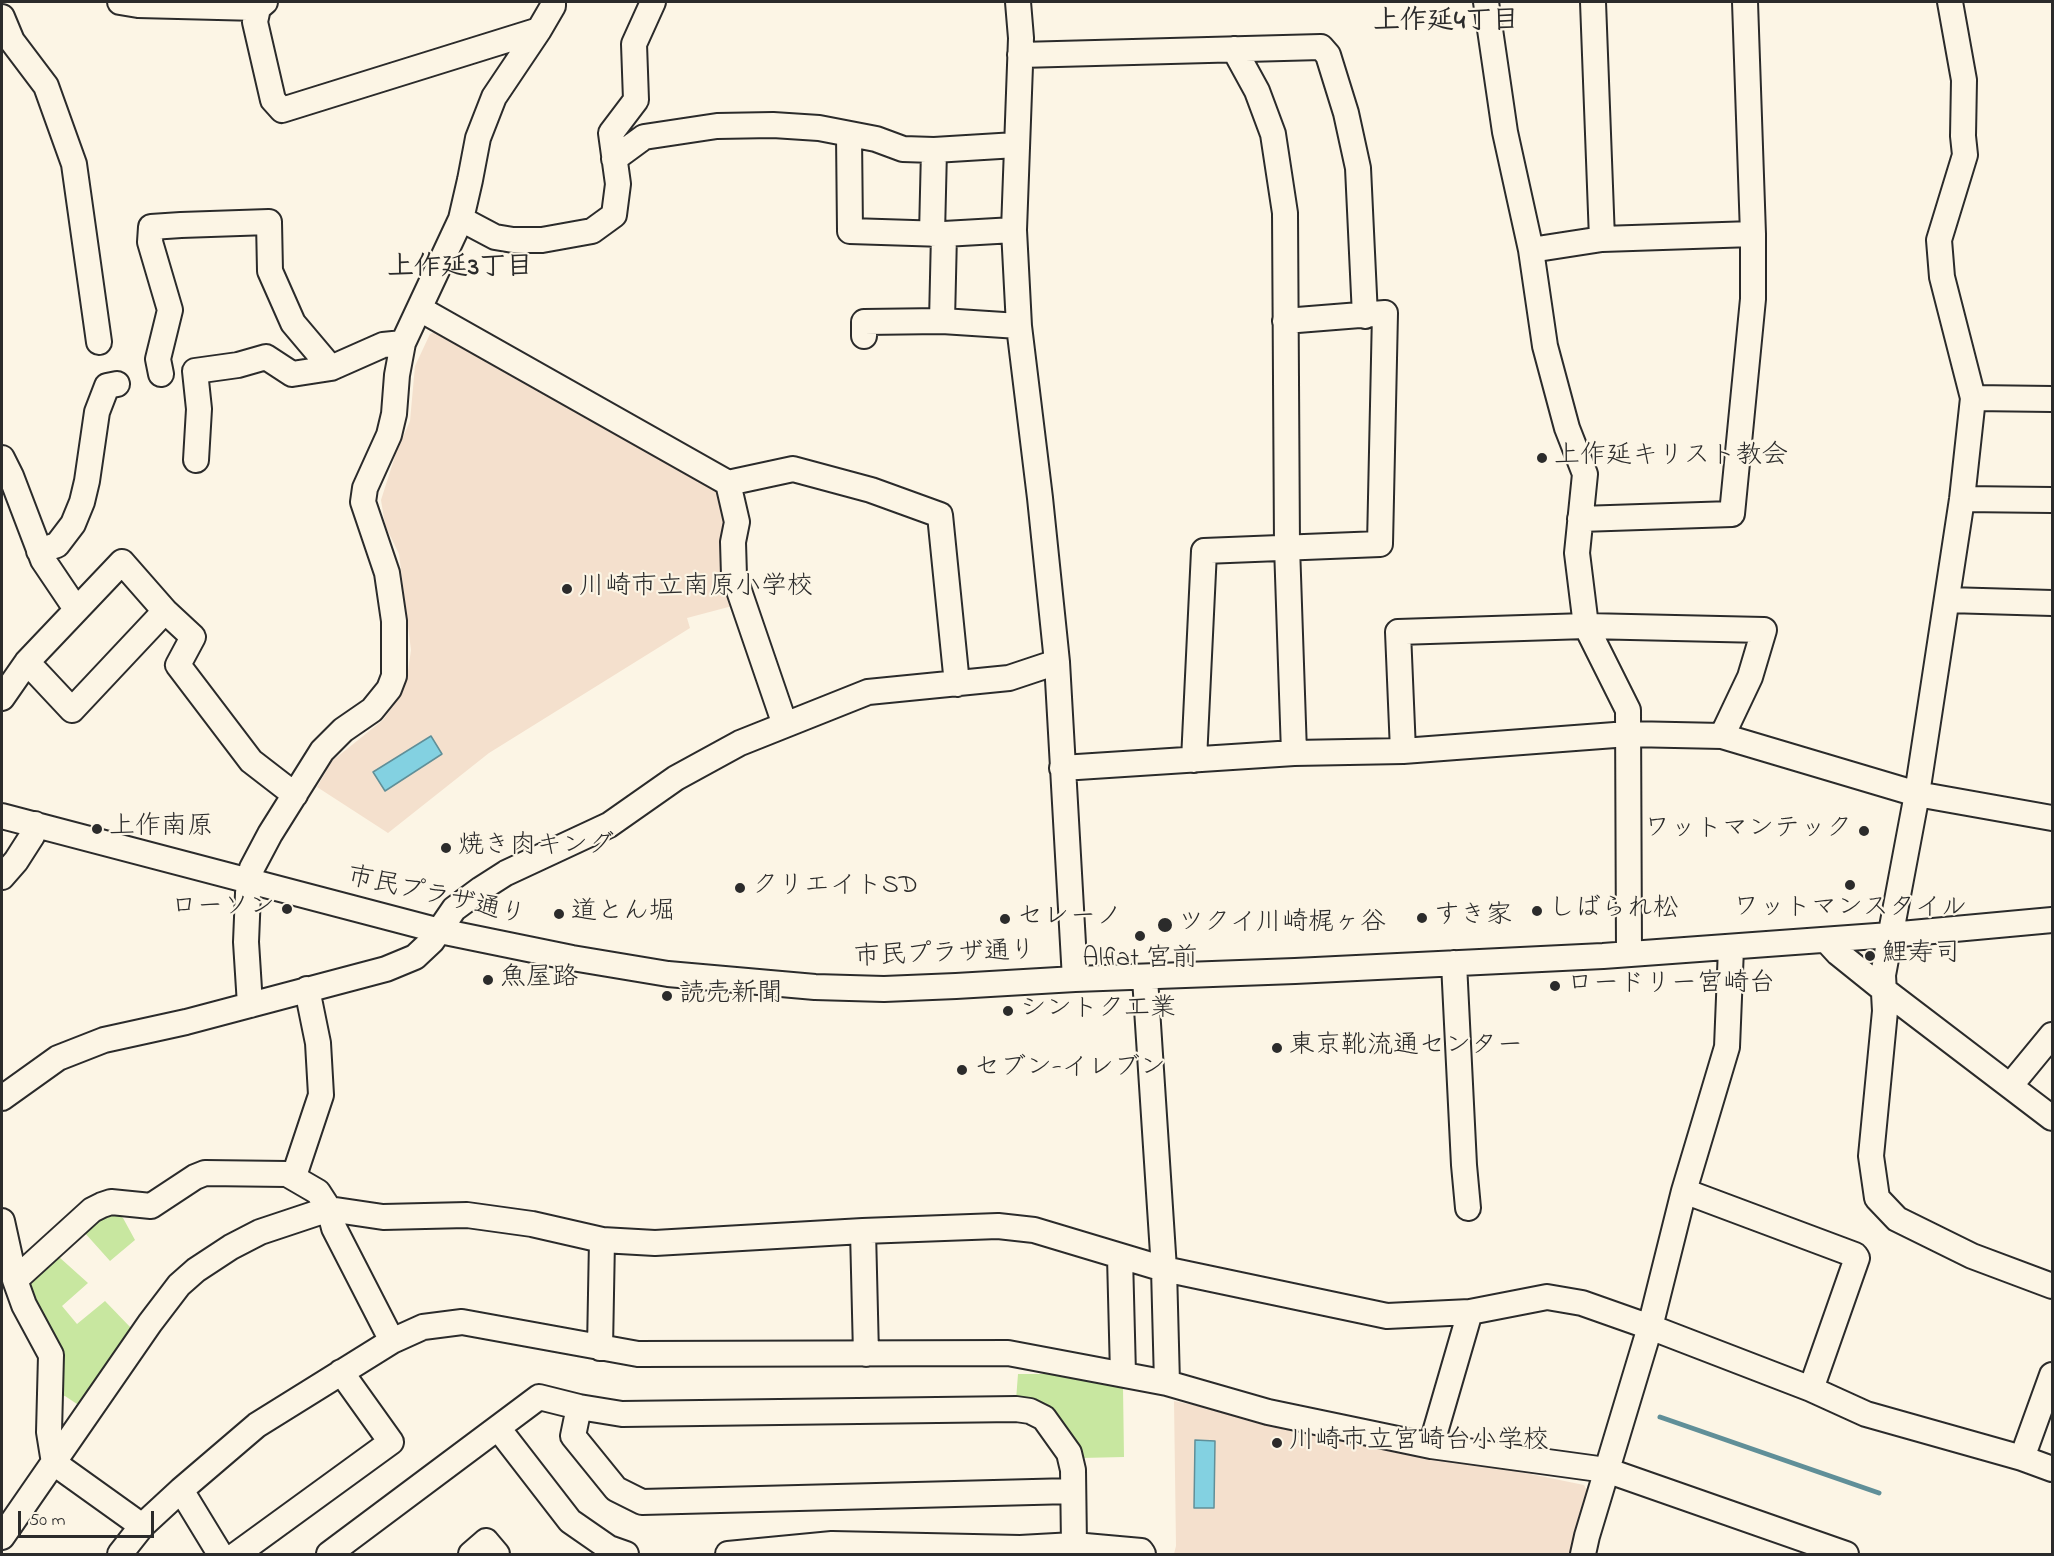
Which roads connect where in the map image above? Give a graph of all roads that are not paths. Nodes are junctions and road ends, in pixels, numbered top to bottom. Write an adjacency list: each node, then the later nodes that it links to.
1 (8, 2): 11 (street)
2 (120, 2): 10 (street)
3 (553, 2): 13 (street)
4 (653, 2): 19 (street)
5 (1020, 2): 15 (street)
6 (1486, 2): 25 (street)
7 (1593, 2): 24 (street)
8 (1745, 2): 23 (street)
9 (1950, 2): 37 (street)
10 (262, 5): 13 (street)
11 (2, 6)
12 (2, 17): 32 (street)
13 (539, 30): 20 (street)
14 (1234, 49): 15 (street); 27 (street); 29 (street)
15 (1020, 56): 17 (street)
16 (849, 135): 18 (street); 19 (street); 22 (street)
17 (1017, 145): 18 (street); 21 (street)
18 (934, 150): 22 (street)
19 (614, 159): 20 (street)
20 (461, 219): 26 (street)
21 (1014, 231): 22 (street); 30 (street)
22 (938, 234): 28 (street)
23 (1753, 234): 24 (street); 44 (street)
24 (1602, 239): 25 (street)
25 (1531, 250): 44 (street)
26 (420, 309): 33 (street); 41 (street)
27 (1365, 316): 29 (street); 45 (street)
28 (942, 321): 30 (street); 31 (street)
29 (1285, 321): 45 (street)
30 (1019, 326): 53 (street)
31 (864, 336)
32 (99, 342)
33 (403, 343): 34 (street); 64 (street)
34 (331, 368): 35 (street); 40 (street)
35 (161, 374)
36 (107, 384): 46 (street)
37 (1973, 398): 38 (street); 42 (street)
38 (2052, 399)
39 (2, 458): 46 (street)
40 (196, 460)
41 (728, 483): 54 (street); 56 (street)
42 (1962, 499): 43 (street); 47 (street)
43 (2052, 500)
44 (1580, 519): 51 (street)
45 (1287, 546): 60 (street); 61 (street)
46 (39, 551): 49 (street)
47 (1947, 600): 48 (street); 63 (street)
48 (2052, 603)
49 (76, 609): 50 (street); 52 (street)
50 (165, 611): 52 (street); 64 (street)
51 (1586, 626): 57 (street); 58 (street); 59 (street)
52 (27, 662): 55 (street)
53 (1057, 662): 54 (street); 62 (street)
54 (957, 684): 56 (street)
55 (2, 698)
56 (785, 725): 71 (street)
57 (1628, 734): 58 (street); 59 (street); 75 (street)
58 (1722, 736): 63 (street)
59 (1403, 751): 60 (street)
60 (1294, 753): 61 (street)
61 (1194, 760): 62 (street)
62 (1062, 768): 78 (street)
63 (1917, 794): 66 (street); 72 (street)
64 (295, 795): 69 (street)
65 (2, 816): 67 (street, 市民プラザ通り)
66 (2052, 818)
67 (35, 824): 68 (street); 69 (street, 市民プラザ通り)
68 (2, 877)
69 (249, 882): 71 (street, 市民プラザ通り); 81 (street)
70 (2052, 920): 72 (street, 市民プラザ通り)
71 (440, 931): 78 (street, 市民プラザ通り); 79 (street)
72 (1890, 935): 73 (street, 市民プラザ通り); 80 (street)
73 (1826, 940): 74 (street, 市民プラザ通り); 80 (street)
74 (1731, 948): 75 (street, 市民プラザ通り); 87 (street)
75 (1629, 954): 76 (street, 市民プラザ通り)
76 (1454, 963): 77 (street, 市民プラザ通り); 88 (street)
77 (1145, 978): 78 (street, 市民プラザ通り); 94 (street)
78 (1075, 979)
79 (307, 989): 81 (street); 86 (street)
80 (1884, 990): 83 (street); 96 (street)
81 (250, 1005): 84 (street)
82 (2052, 1035): 83 (street)
83 (2010, 1086): 85 (street)
84 (2, 1098)
85 (2052, 1118)
86 (294, 1176): 89 (street); 95 (street)
87 (1684, 1191): 98 (street); 106 (street)
88 (1468, 1208)
89 (329, 1209): 92 (street); 99 (street); 111 (street)
90 (2, 1221): 95 (street)
91 (862, 1231): 92 (street); 93 (street); 101 (street)
92 (602, 1240): 100 (street)
93 (1120, 1257): 94 (street); 103 (street)
94 (1164, 1269): 97 (street); 105 (street)
95 (15, 1280): 111 (street)
96 (2052, 1286)
97 (1470, 1312): 98 (street); 109 (street)
98 (1650, 1327): 106 (street); 113 (street)
99 (392, 1341): 100 (street); 102 (street)
100 (600, 1348): 101 (street)
101 (866, 1353): 103 (street)
102 (341, 1372): 114 (street); 123 (street)
103 (1123, 1374): 105 (street)
104 (2052, 1375): 110 (street)
105 (1167, 1383): 109 (street)
106 (1811, 1389): 110 (street)
107 (579, 1407): 108 (street); 115 (street); 115 (street)
108 (498, 1428): 124 (street); 127 (street)
109 (1431, 1446): 113 (street)
110 (2022, 1458): 112 (street)
111 (54, 1463): 116 (street); 117 (street)
112 (2052, 1469)
113 (1606, 1470): 129 (street); 130 (street)
114 (181, 1490): 116 (street); 122 (street)
115 (1072, 1491): 118 (street)
116 (142, 1526): 121 (street)
117 (2, 1537)
118 (1074, 1545): 119 (street); 120 (street)
119 (1020, 1551): 128 (street)
120 (1142, 1552)
121 (120, 1554)
122 (220, 1554)
123 (237, 1554)
124 (329, 1554)
125 (471, 1554): 126 (street)
126 (497, 1554)
127 (626, 1554)
128 (728, 1554)
129 (1583, 1554)
130 (1846, 1554)

